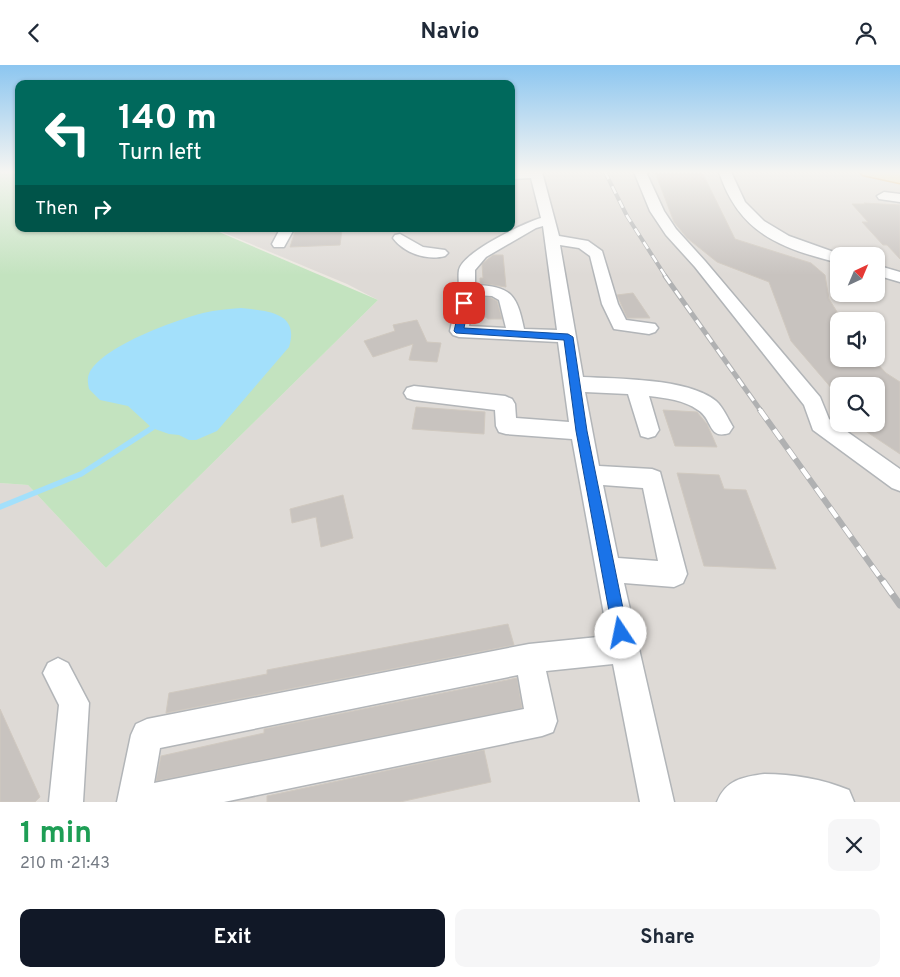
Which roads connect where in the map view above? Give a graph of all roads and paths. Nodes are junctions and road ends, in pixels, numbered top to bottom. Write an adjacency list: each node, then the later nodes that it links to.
1 (545, 206): 4 (street)
2 (655, 206): 23 (street)
3 (742, 206): 9 (street)
4 (551, 230): 12 (street); 13 (street); 15 (street)
5 (285, 232): 7 (street)
6 (400, 237): 8 (street)
7 (279, 244)
8 (440, 253)
9 (830, 255)
10 (885, 273): 11 (street)
11 (900, 277)
12 (467, 290): 14 (street); 14 (street)
13 (649, 328)
14 (516, 334): 15 (street)
15 (568, 337): 16 (street)
16 (574, 384): 17 (street); 21 (street)
17 (637, 389): 19 (street); 20 (street)
18 (414, 393): 21 (street)
19 (722, 427)
20 (648, 430)
21 (582, 431): 22 (street)
22 (589, 475): 24 (street); 24 (street)
23 (900, 481)
24 (608, 570): 25 (street)
25 (624, 649): 26 (street); 31 (street)
26 (529, 658): 29 (street); 30 (street)
27 (58, 673): 28 (street)
28 (66, 802)
29 (134, 802)
30 (143, 802)
31 (657, 802)
32 (734, 802): 33 (street)
33 (837, 802)

